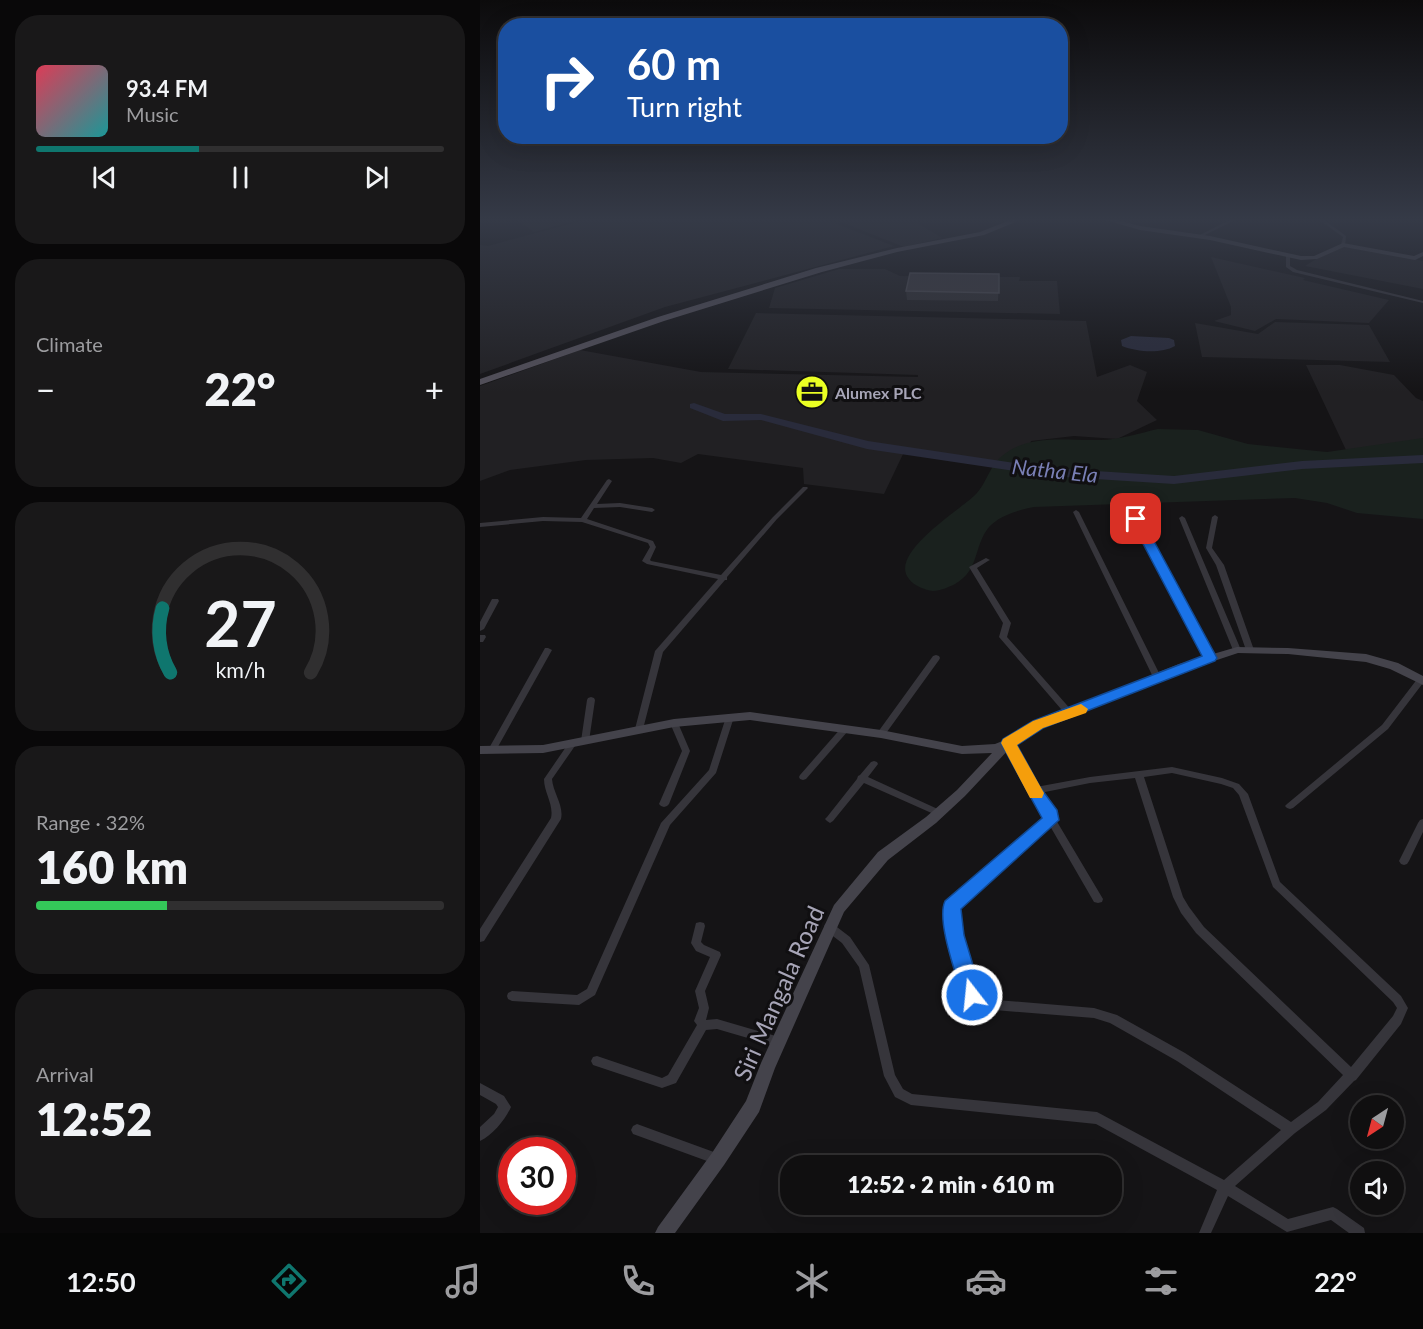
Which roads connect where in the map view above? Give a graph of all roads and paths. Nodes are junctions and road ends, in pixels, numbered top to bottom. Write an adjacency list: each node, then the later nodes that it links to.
1 (798, 277): 4 (main road)
2 (1314, 277): 3 (street)
3 (1423, 302)
4 (480, 382)
5 (609, 481): 7 (street)
6 (805, 488): 16 (street)
7 (592, 506): 8 (street); 13 (street)
8 (652, 510)
9 (1076, 512): 24 (street)
10 (1215, 517): 21 (street)
11 (1182, 518): 20 (street)
12 (1136, 519): 23 (street)
13 (583, 520): 14 (street); 16 (street)
14 (480, 525)
15 (986, 560): 27 (street)
16 (724, 578): 30 (street)
17 (495, 602): 18 (street)
18 (481, 636)
19 (548, 650): 35 (street)
20 (1238, 650): 21 (street); 23 (street)
21 (1250, 650): 25 (street)
22 (936, 658): 32 (street)
23 (1210, 658): 24 (street)
24 (1157, 677): 27 (street)
25 (1422, 680): 42 (street)
26 (591, 700): 33 (street)
27 (1070, 714): 34 (street)
28 (730, 717): 29 (street); 31 (street); 52 (street)
29 (674, 723): 30 (street); 41 (street)
30 (639, 729): 33 (street)
31 (845, 729): 32 (street); 38 (street)
32 (881, 734): 34 (street)
33 (579, 742): 35 (street); 51 (street)
34 (1009, 743): 40 (street); 43 (street, Siri Mangala Road)
35 (483, 751)
36 (874, 764): 39 (street)
37 (1139, 776): 40 (street); 56 (street); 56 (street)
38 (803, 777)
39 (861, 778): 43 (street); 44 (street)
40 (1034, 791): 45 (street)
41 (664, 804)
42 (1290, 806)
43 (939, 813): 50 (street, Siri Mangala Road)
44 (830, 819)
45 (1051, 820): 48 (street); 58 (street)
46 (1423, 823): 47 (street)
47 (1404, 861)
48 (1098, 899)
49 (700, 926): 53 (street)
50 (829, 927): 54 (street, Siri Mangala Road); 62 (street)
51 (480, 938)
52 (512, 996)
53 (703, 1025): 54 (street); 55 (street)
54 (779, 1042): 61 (street, Siri Mangala Road)
55 (597, 1061)
56 (1352, 1076): 58 (street)
57 (480, 1089): 60 (street)
58 (1291, 1129): 62 (street)
59 (637, 1130): 61 (street)
60 (480, 1135)
61 (718, 1159): 63 (street, Siri Mangala Road)
62 (1225, 1187): 64 (street); 65 (street)
63 (664, 1233)
64 (1205, 1233)
65 (1359, 1233)

